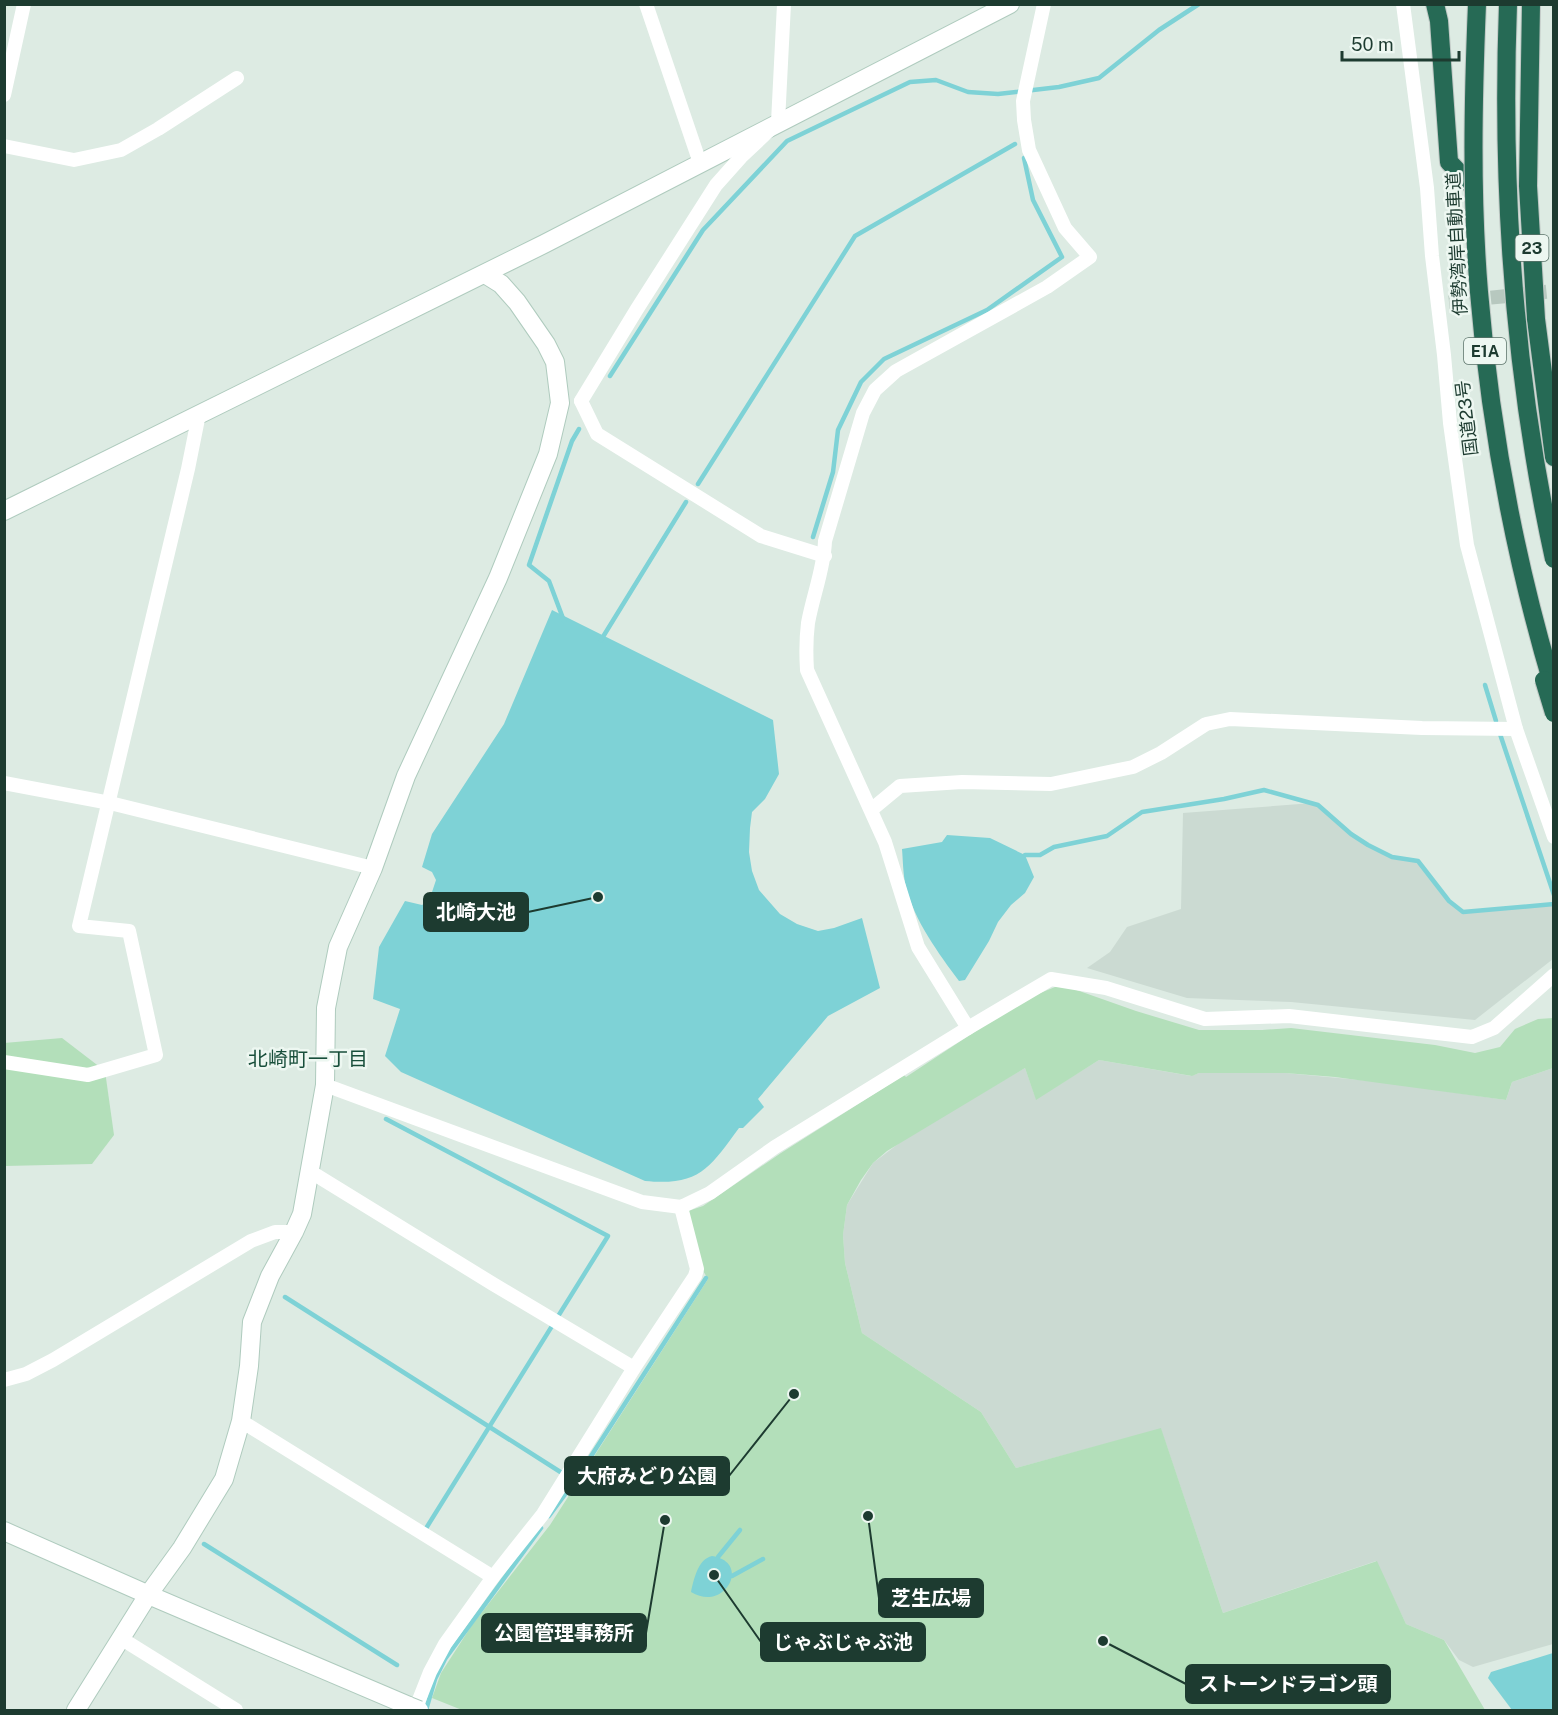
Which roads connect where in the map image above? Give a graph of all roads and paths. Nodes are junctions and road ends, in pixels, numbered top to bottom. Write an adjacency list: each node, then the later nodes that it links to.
1 (24, 4): 13 (street)
2 (646, 4): 17 (street)
3 (784, 4): 15 (street)
4 (1010, 4): 15 (street)
5 (1044, 4): 25 (street)
6 (1403, 4): 29 (street)
7 (1435, 4): 18 (highway)
8 (1474, 4): 18 (highway, 国道23号, bridge); 27 (highway, 伊勢湾岸自動車道 / E1A, bridge)
9 (1509, 4): 26 (highway, E1A, bridge)
10 (1531, 4): 14 (highway, 23)
11 (1543, 4): 14 (highway)
12 (237, 78): 16 (street)
13 (4, 94)
14 (1529, 114): 23 (highway, 23)
15 (778, 122): 17 (street); 20 (street)
16 (4, 147)
17 (700, 163): 19 (street)
18 (1469, 183): 28 (highway, 国道23号, bridge)
19 (485, 274): 21 (street); 22 (street)
20 (581, 401): 21 (street); 25 (street)
21 (560, 403): 34 (street)
22 (199, 414): 24 (street); 31 (street)
23 (1554, 457)
24 (4, 511)
25 (825, 556): 32 (street)
26 (1554, 559)
27 (1554, 690)
28 (1554, 713)
29 (1516, 729): 32 (street); 33 (street)
30 (4, 783): 31 (street)
31 (110, 803): 34 (street); 37 (street)
32 (871, 810): 36 (street)
33 (1554, 837)
34 (373, 868): 38 (street)
35 (1554, 975): 36 (street)
36 (968, 1028): 40 (street)
37 (4, 1062)
38 (325, 1085): 39 (street); 40 (street)
39 (311, 1172): 41 (street); 42 (street)
40 (681, 1207): 42 (street)
41 (294, 1232): 43 (street); 44 (street)
42 (634, 1368): 46 (street)
43 (4, 1380)
44 (241, 1421): 46 (street); 47 (street)
45 (4, 1531): 47 (street)
46 (493, 1577): 49 (street)
47 (148, 1594): 48 (street); 49 (street)
48 (122, 1639): 50 (street); 51 (street)
49 (414, 1709)
50 (76, 1710)
51 (236, 1710)

